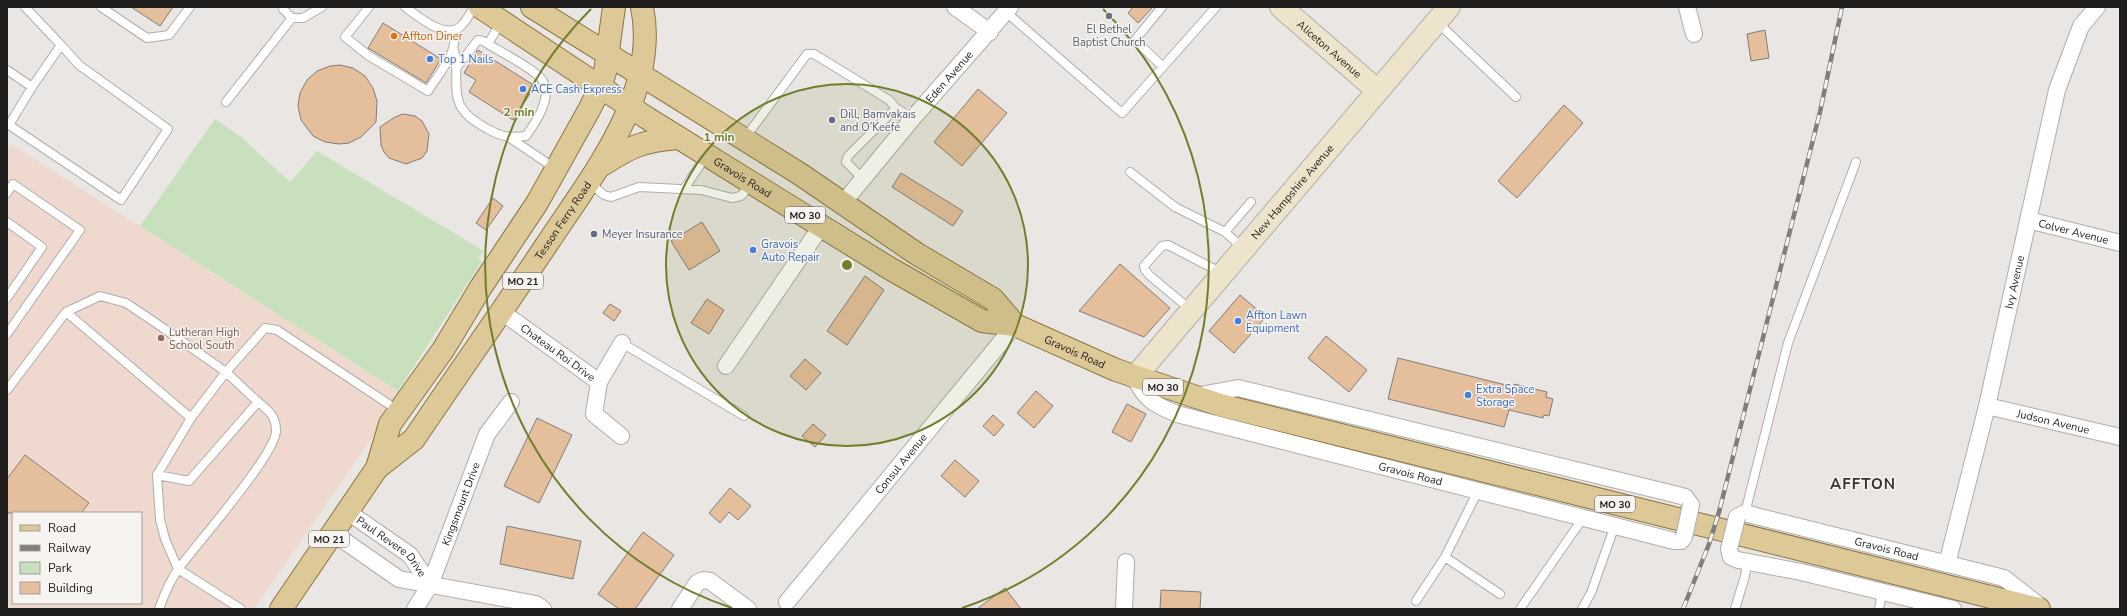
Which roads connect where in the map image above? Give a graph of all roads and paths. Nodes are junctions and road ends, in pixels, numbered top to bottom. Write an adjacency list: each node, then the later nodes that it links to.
1 (25, 7): 27 (lane)
2 (101, 7): 3 (lane)
3 (190, 7)
4 (283, 7): 21 (lane)
5 (322, 7): 21 (lane)
6 (369, 7): 28 (lane)
7 (405, 7): 23 (lane)
8 (474, 7): 23 (lane)
9 (480, 7): 22 (main road, Gravois Road / MO 30)
10 (532, 7): 29 (main road, Gravois Road / MO 30)
11 (614, 7): 29 (main road)
12 (642, 7): 33 (main road, Tesson Ferry Road)
13 (955, 7): 24 (street)
14 (1162, 7): 31 (lane)
15 (1216, 7): 31 (lane)
16 (1281, 7): 36 (street, Aliceton Avenue)
17 (1687, 7): 25 (street)
18 (2097, 7): 57 (street, Ivy Avenue)
19 (1008, 10): 24 (street, Eden Avenue); 31 (lane)
20 (1442, 14): 36 (street, New Hampshire Avenue); 37 (lane)
21 (292, 18): 38 (lane)
22 (502, 22): 26 (lane); 35 (main road, Gravois Road / MO 30)
23 (453, 31): 28 (lane)
24 (990, 32): 41 (street, Eden Avenue)
25 (1694, 34)
26 (488, 44): 30 (lane); 43 (lane)
27 (61, 45): 34 (lane); 42 (lane)
28 (454, 50): 30 (lane)
29 (608, 55): 33 (main road, Gravois Road / MO 30); 35 (main road, MO 21)
30 (457, 67): 43 (lane)
31 (1163, 67)
32 (7, 70): 34 (lane)
33 (639, 74): 39 (main road, Tesson Ferry Road / MO 21); 45 (main road, Gravois Road / MO 30)
34 (32, 87): 42 (lane)
35 (600, 88): 39 (main road, Gravois Road / MO 30); 48 (main road, Tesson Ferry Road / MO 21)
36 (1378, 91): 62 (street, New Hampshire Avenue)
37 (1516, 97)
38 (226, 102)
39 (629, 106): 44 (main road, Gravois Road / MO 30); 50 (main road, Tesson Ferry Road / MO 21)
40 (896, 108): 41 (lane); 45 (lane); 51 (lane)
41 (912, 118): 51 (street, Eden Avenue)
42 (8, 126)
43 (510, 138): 48 (lane)
44 (678, 138): 46 (main road, Gravois Road / MO 30); 50 (main road)
45 (745, 139): 56 (main road, Gravois Road / MO 30)
46 (706, 154): 52 (main road, Gravois Road / MO 30); 53 (lane)
47 (1856, 162): 89 (lane)
48 (556, 169): 80 (main road, Tesson Ferry Road / MO 21)
49 (1130, 172): 60 (lane)
50 (594, 175): 53 (lane); 67 (main road, Tesson Ferry Road / MO 21)
51 (862, 178): 56 (street, Eden Avenue)
52 (751, 182): 53 (lane); 59 (main road, Gravois Road / MO 30)
53 (684, 189)
54 (7, 193): 69 (lane)
55 (1251, 202): 60 (lane)
56 (843, 203): 68 (main road, Gravois Road / MO 30)
57 (2028, 220): 61 (street, Colver Avenue); 79 (street, Ivy Avenue)
58 (7, 222): 64 (lane)
59 (822, 225): 68 (main road, Gravois Road / MO 30); 71 (street)
60 (1225, 232): 62 (lane)
61 (2120, 243)
62 (1244, 248): 63 (street, New Hampshire Avenue)
63 (1222, 274): 65 (street, New Hampshire Avenue); 65 (lane)
64 (7, 298)
65 (1191, 310): 73 (street, New Hampshire Avenue)
66 (66, 312): 72 (lane); 75 (lane); 82 (lane)
67 (502, 312): 74 (street, Chateau Roi Drive); 85 (main road, Tesson Ferry Road / MO 21)
68 (1015, 325): 73 (main road, Gravois Road / MO 30); 102 (street, Consul Avenue)
69 (7, 334)
70 (622, 343): 74 (street); 81 (lane)
71 (726, 366)
72 (226, 372): 77 (lane); 80 (lane); 82 (lane)
73 (1135, 377): 76 (main road, Gravois Road / MO 30); 87 (street, Gravois Road)
74 (599, 382): 83 (street, Chateau Roi Drive)
75 (7, 390)
76 (1192, 397): 91 (street, Gravois Road, bridge); 116 (main road, Gravois Road / MO 30)
77 (258, 402): 86 (lane); 97 (lane)
78 (511, 402): 98 (street, Kingsmount Drive)
79 (1987, 406): 84 (street, Judson Avenue); 96 (street, Ivy Avenue)
80 (399, 411): 85 (main road, Tesson Ferry Road / MO 21)
81 (744, 416)
82 (191, 418): 86 (lane)
83 (621, 436)
84 (2120, 437)
85 (377, 468): 88 (main road, Tesson Ferry Road / MO 21)
86 (156, 475): 97 (lane)
87 (1478, 491): 90 (street, Gravois Road); 93 (lane)
88 (348, 512): 92 (main road, Tesson Ferry Road / MO 21); 98 (street, Paul Revere Drive)
89 (1741, 515): 95 (street, bridge); 96 (street, Gravois Road)
90 (1583, 518): 91 (street, Gravois Road); 112 (lane)
91 (1615, 525): 113 (lane)
92 (333, 533): 98 (street, Paul Revere Drive); 106 (main road, Tesson Ferry Road / MO 21)
93 (1445, 557): 100 (lane); 101 (lane)
94 (1126, 562): 111 (street)
95 (1747, 562): 99 (street); 114 (lane)
96 (1947, 564): 117 (street, Gravois Road)
97 (178, 569): 104 (lane); 105 (lane)
98 (430, 585): 107 (street, Kingsmount Drive); 108 (street, Paul Revere Drive)
99 (1882, 592): 103 (street); 115 (lane)
100 (1500, 594)
101 (1416, 601)
102 (787, 602)
103 (1945, 608)
104 (159, 609)
105 (241, 609)
106 (281, 609)
107 (415, 609)
108 (543, 609)
109 (680, 609): 110 (street)
110 (748, 609)
111 (1124, 609)
112 (1520, 609)
113 (1582, 609)
114 (1735, 609)
115 (1879, 609)
116 (2039, 609)
117 (2044, 609)

